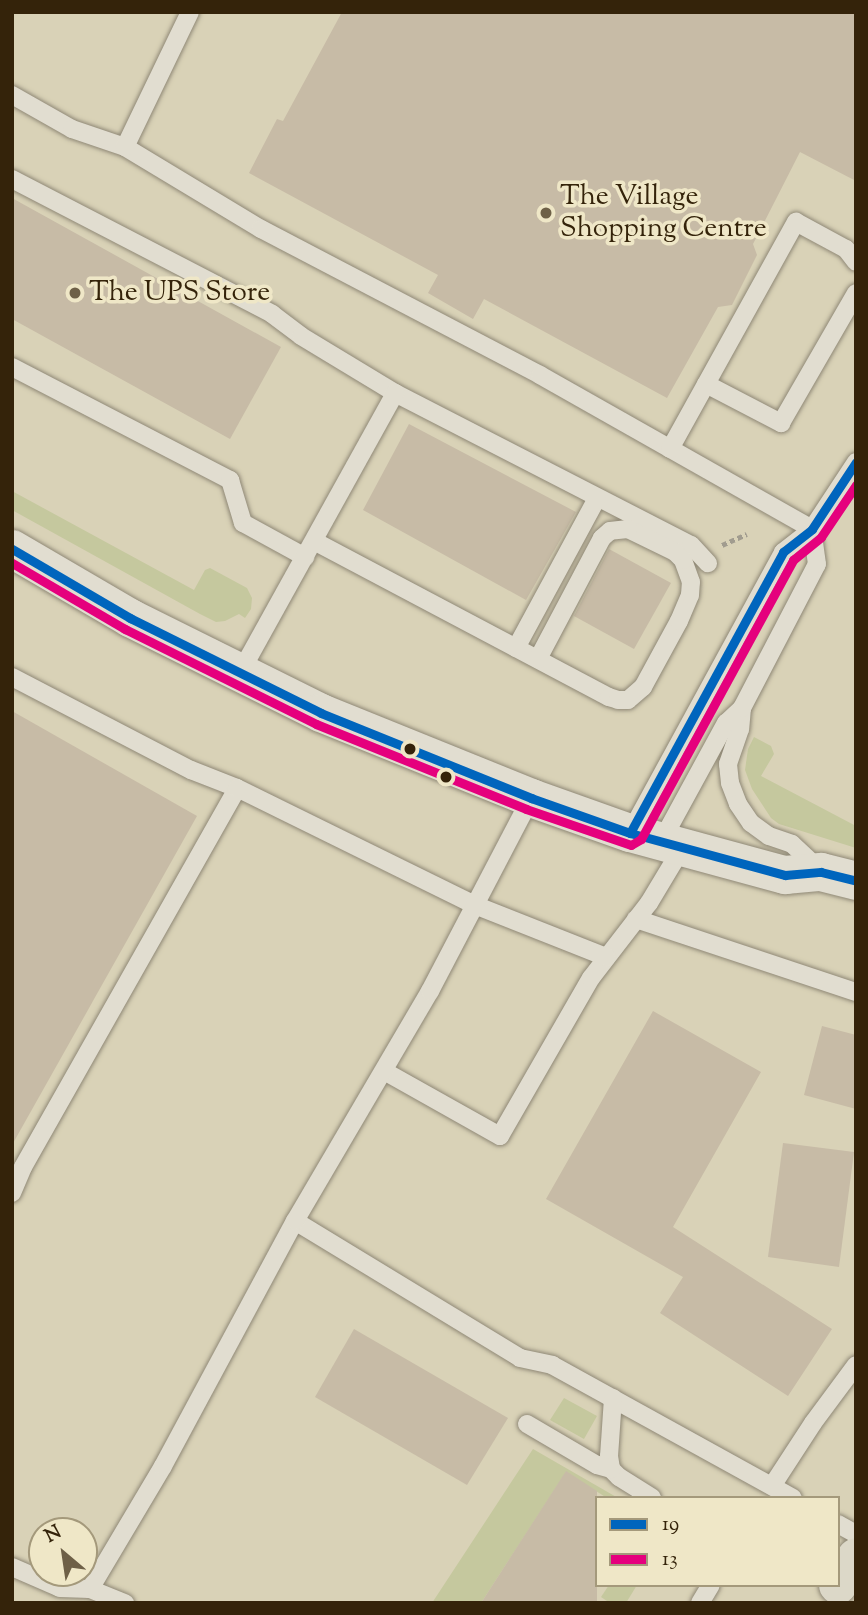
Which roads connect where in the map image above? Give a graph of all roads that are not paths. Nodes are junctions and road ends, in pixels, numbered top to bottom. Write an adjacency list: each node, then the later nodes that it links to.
1 (190, 12): 3 (lane)
2 (12, 95): 3 (lane)
3 (125, 148): 10 (lane)
4 (12, 179): 9 (lane)
5 (856, 262): 8 (lane)
6 (856, 293): 8 (lane)
7 (12, 367): 16 (lane)
8 (706, 384): 10 (lane)
9 (395, 393): 12 (lane); 14 (lane)
10 (670, 449): 13 (lane)
11 (856, 462): 13 (lane)
12 (597, 499): 17 (lane); 18 (lane)
13 (811, 529): 22 (lane); 25 (lane)
14 (314, 541): 16 (lane); 18 (lane)
15 (12, 549): 20 (street)
16 (305, 557): 20 (lane)
17 (708, 563)
18 (516, 648): 19 (lane)
19 (538, 659): 19 (lane)
20 (240, 673): 24 (street)
21 (12, 677): 23 (lane)
22 (741, 708): 25 (lane); 26 (lane)
23 (237, 788): 27 (lane); 32 (lane)
24 (531, 798): 25 (street); 27 (lane)
25 (658, 841): 26 (street); 28 (lane)
26 (838, 876)
27 (477, 906): 29 (lane); 31 (lane)
28 (636, 919): 29 (lane); 30 (lane)
29 (606, 957): 31 (lane)
30 (856, 992)
31 (384, 1071): 33 (lane)
32 (12, 1193)
33 (295, 1221): 35 (lane); 48 (lane)
34 (856, 1365): 38 (lane)
35 (613, 1398): 37 (lane); 38 (lane)
36 (527, 1424): 37 (lane)
37 (611, 1469): 39 (lane)
38 (772, 1486): 40 (lane)
39 (649, 1496)
40 (790, 1496)
41 (840, 1525): 42 (lane)
42 (856, 1534)
43 (856, 1557): 45 (main road)
44 (12, 1567): 48 (lane)
45 (840, 1582)
46 (710, 1587): 50 (lane)
47 (837, 1587): 51 (main road)
48 (90, 1589): 49 (lane)
49 (125, 1603)
50 (700, 1603)
51 (827, 1603)

